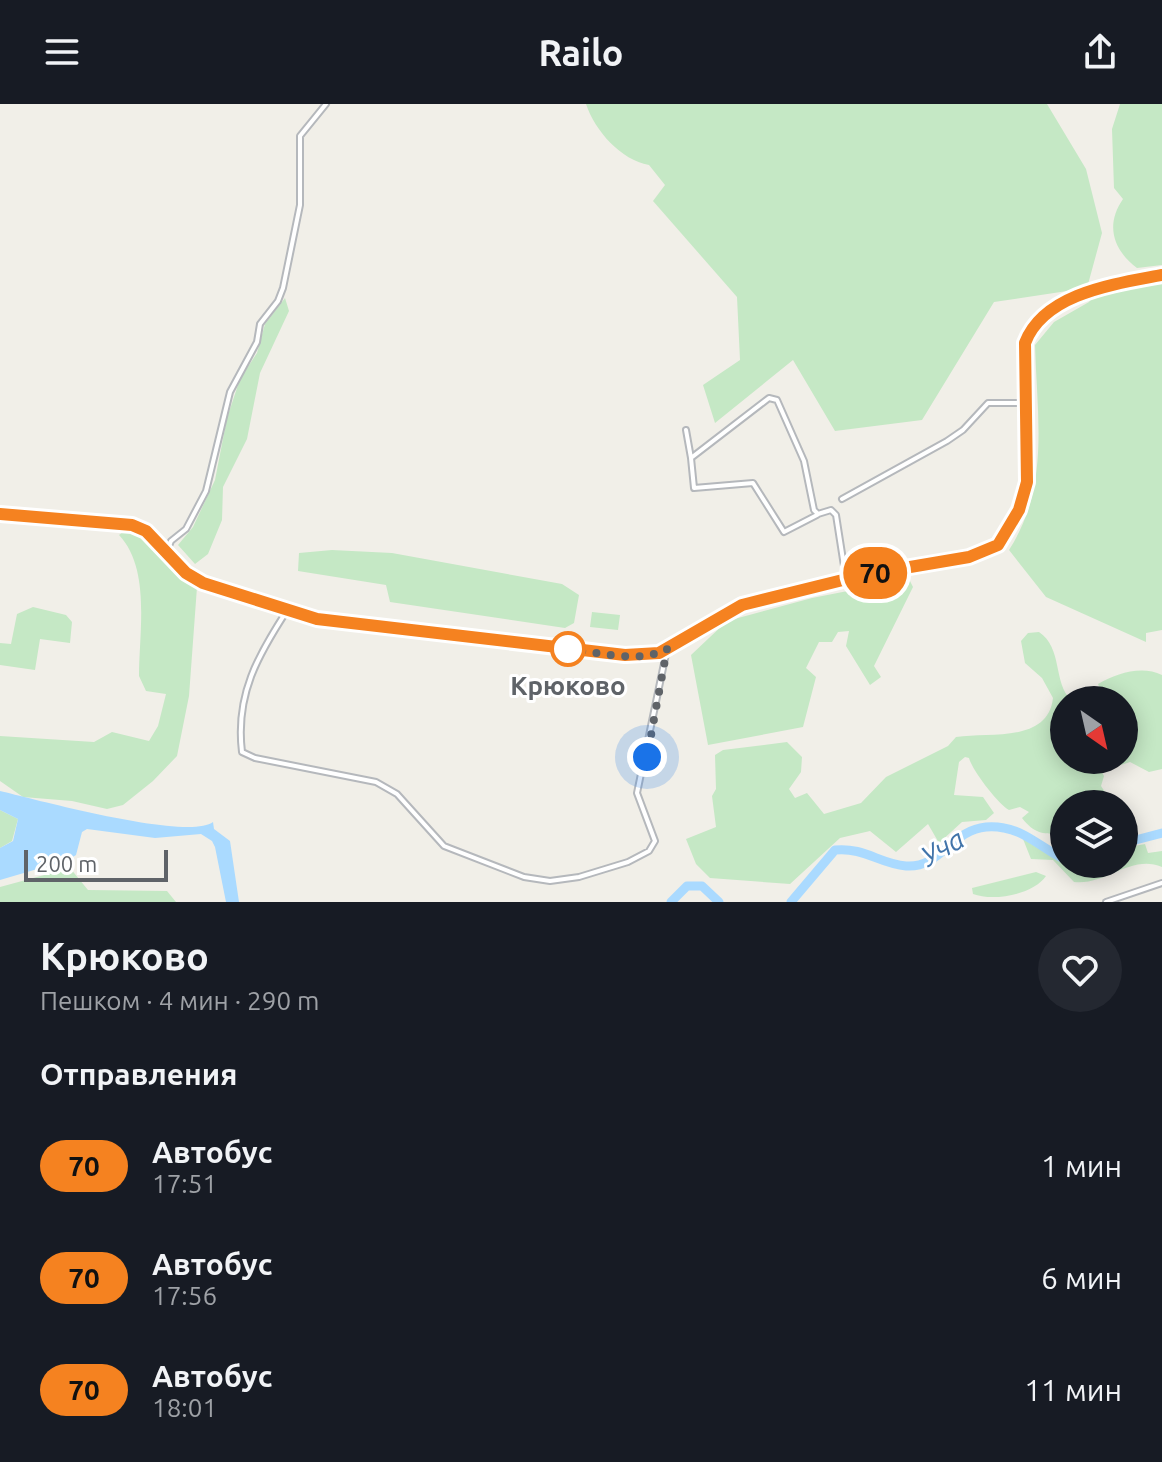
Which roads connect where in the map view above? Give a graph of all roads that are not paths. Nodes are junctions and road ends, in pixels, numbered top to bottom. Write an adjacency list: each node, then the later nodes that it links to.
1 (316, 104): 3 (street)
2 (326, 104): 3 (street)
3 (321, 110): 11 (street)
4 (1162, 275): 5 (street)
5 (1026, 403): 8 (street); 12 (street)
6 (686, 430): 7 (street)
7 (691, 458): 10 (street); 10 (street)
8 (842, 499)
9 (0, 514): 11 (street)
10 (818, 514): 12 (street)
11 (167, 552): 13 (street)
12 (846, 579): 14 (street)
13 (288, 609): 14 (street); 14 (street)
14 (667, 649)
15 (1162, 883): 16 (street)
16 (1106, 902)

